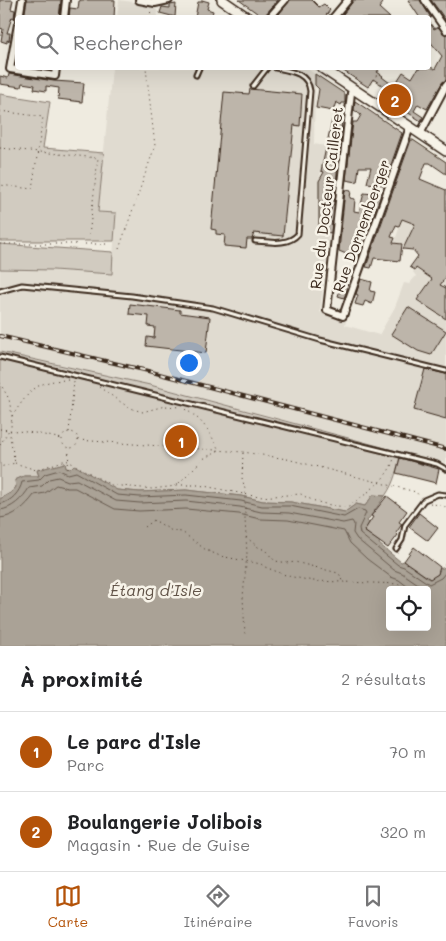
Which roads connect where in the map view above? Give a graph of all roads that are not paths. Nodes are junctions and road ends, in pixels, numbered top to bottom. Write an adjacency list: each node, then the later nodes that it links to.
1 (22, 0): 9 (street)
2 (66, 0): 10 (street)
3 (139, 0): 4 (street)
4 (169, 0)
5 (222, 0): 11 (main road)
6 (285, 0): 12 (street)
7 (348, 0): 13 (street)
8 (425, 0): 14 (street)
9 (20, 15)
10 (64, 15)
11 (244, 15)
12 (272, 15)
13 (336, 15)
14 (445, 28)
15 (15, 41): 16 (street)
16 (15, 70)
17 (16, 70): 18 (street)
18 (56, 70)
19 (198, 70): 23 (lane)
20 (264, 70): 25 (lane)
21 (284, 70): 30 (lane)
22 (325, 70): 26 (main road)
23 (196, 75)
24 (446, 85): 28 (street)
25 (253, 86)
26 (354, 89): 27 (main road); 32 (street, Rue du Docteur Cailleret)
27 (410, 127): 28 (main road); 32 (street, Rue Dornemberger)
28 (420, 134): 29 (main road)
29 (446, 151)
30 (255, 241)
31 (0, 291): 34 (lane)
32 (326, 310)
33 (0, 356): 35 (lane)
34 (446, 370)
35 (446, 469)
36 (446, 495): 37 (lane)
37 (396, 549)

